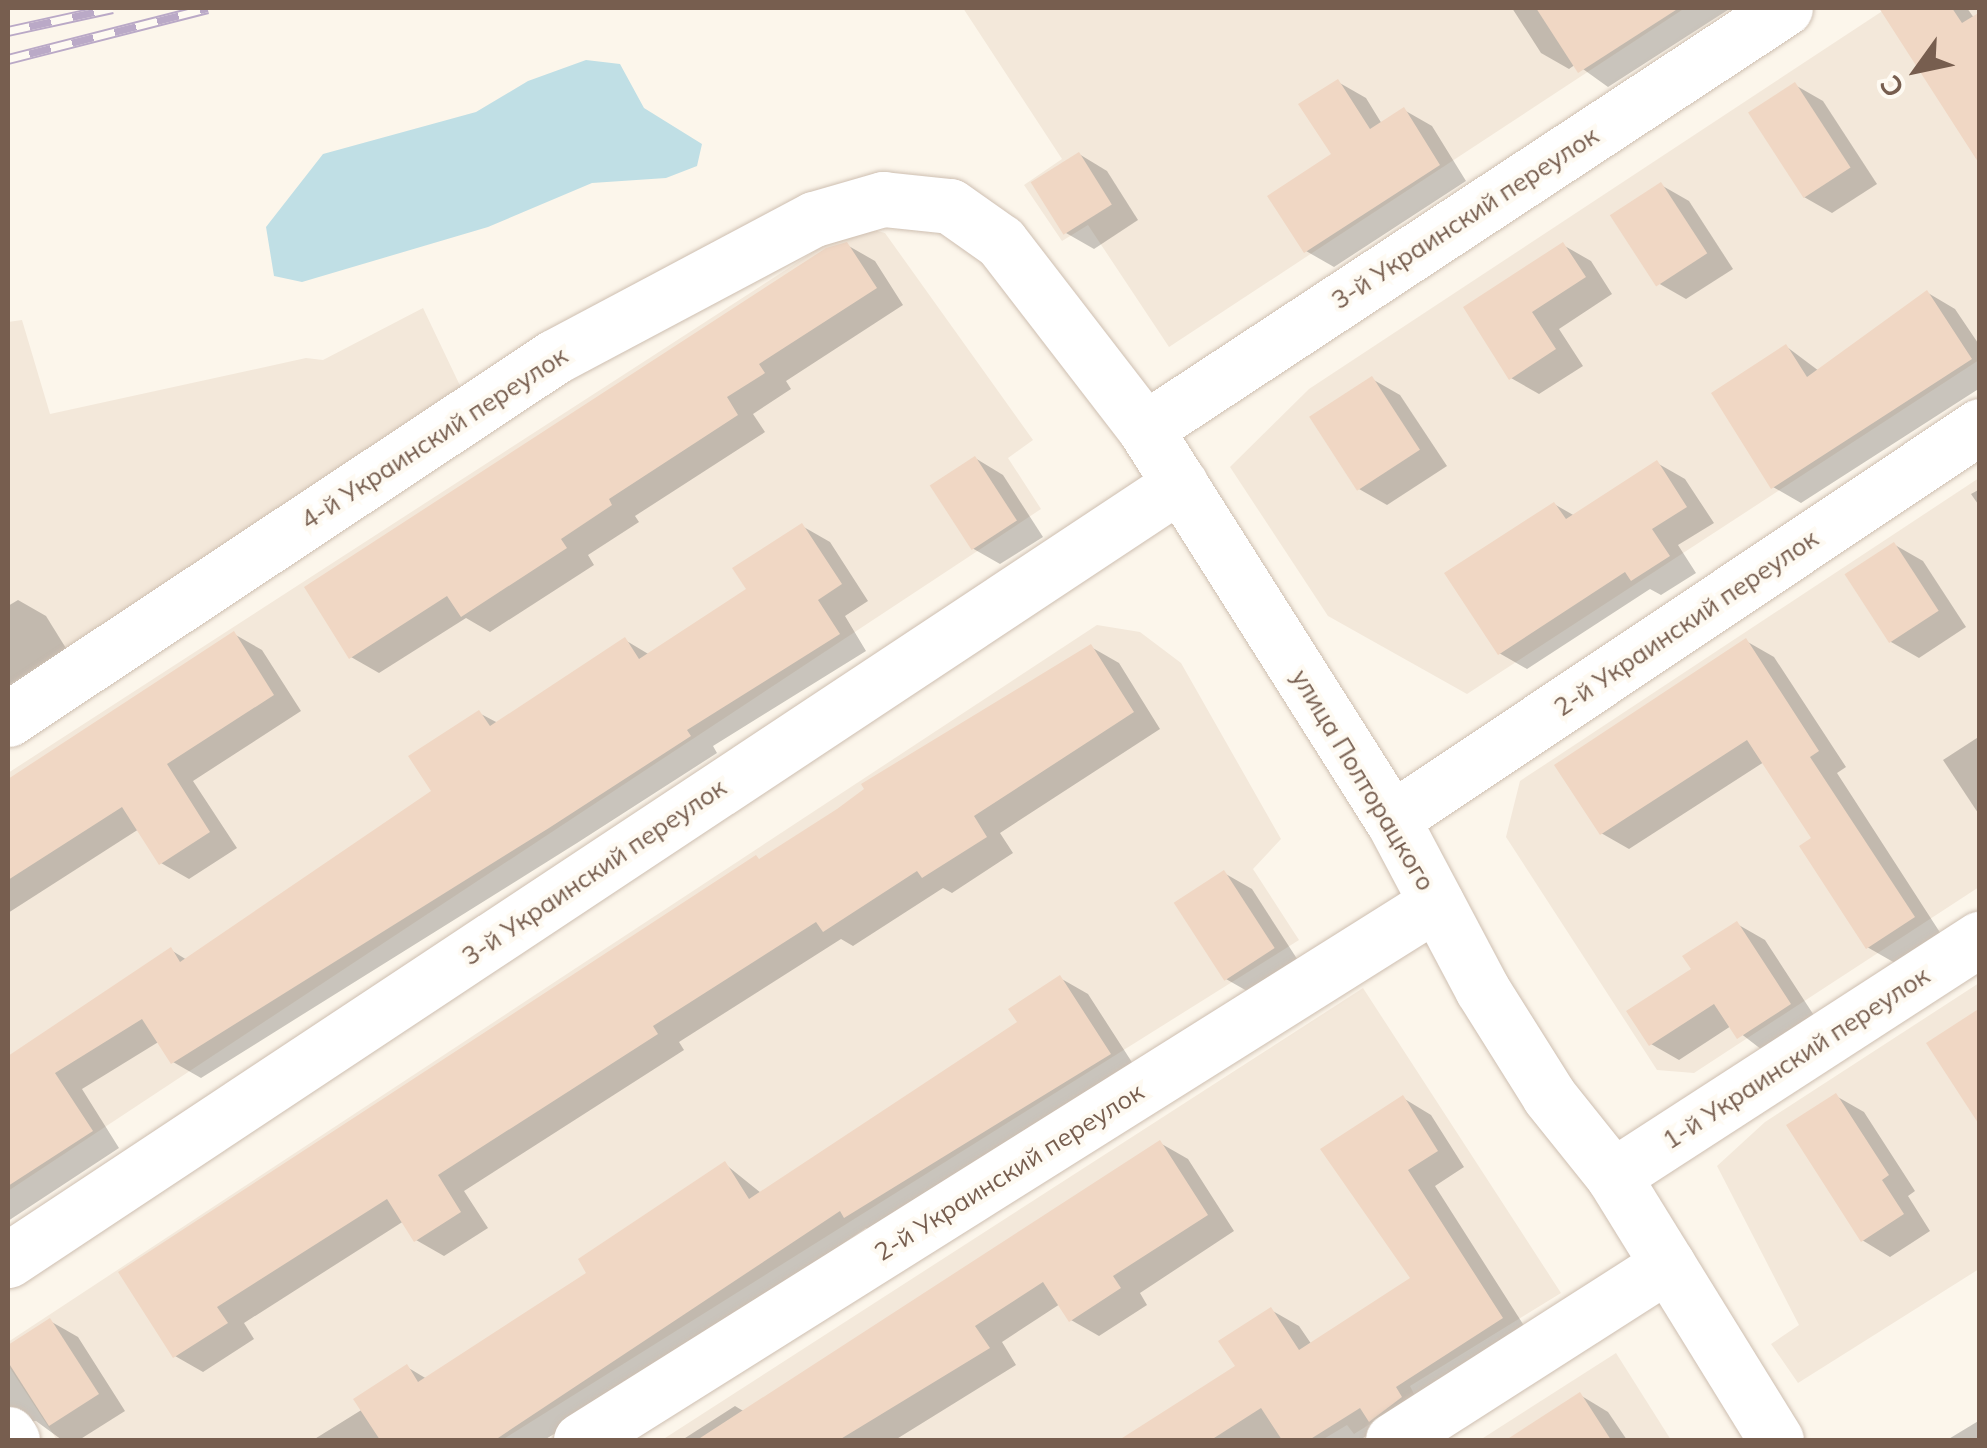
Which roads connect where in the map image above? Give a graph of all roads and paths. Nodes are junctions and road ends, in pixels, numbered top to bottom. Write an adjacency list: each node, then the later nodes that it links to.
1 (1784, 8): 4 (street, 3-й Украинский переулок)
2 (883, 199): 4 (street, улица Полторацкого); 6 (street, 4-й Украинский переулок)
3 (1980, 426): 7 (street, 2-й Украинский переулок)
4 (1145, 429): 5 (street, улица Полторацкого)
5 (1180, 484): 7 (street, улица Полторацкого); 11 (street, 3-й Украинский переулок)
6 (8, 719)
7 (1392, 819): 8 (street, улица Полторацкого)
8 (1436, 903): 10 (street, улица Полторацкого); 15 (street, 2-й Украинский переулок)
9 (1980, 939): 10 (street, 1-й Украинский переулок)
10 (1614, 1176): 12 (street, улица Полторацкого)
11 (8, 1260)
12 (1668, 1264): 16 (street); 17 (street, улица Полторацкого)
13 (8, 1434): 14 (street)
14 (12, 1440)
15 (581, 1440)
16 (1393, 1440)
17 (1776, 1440)

